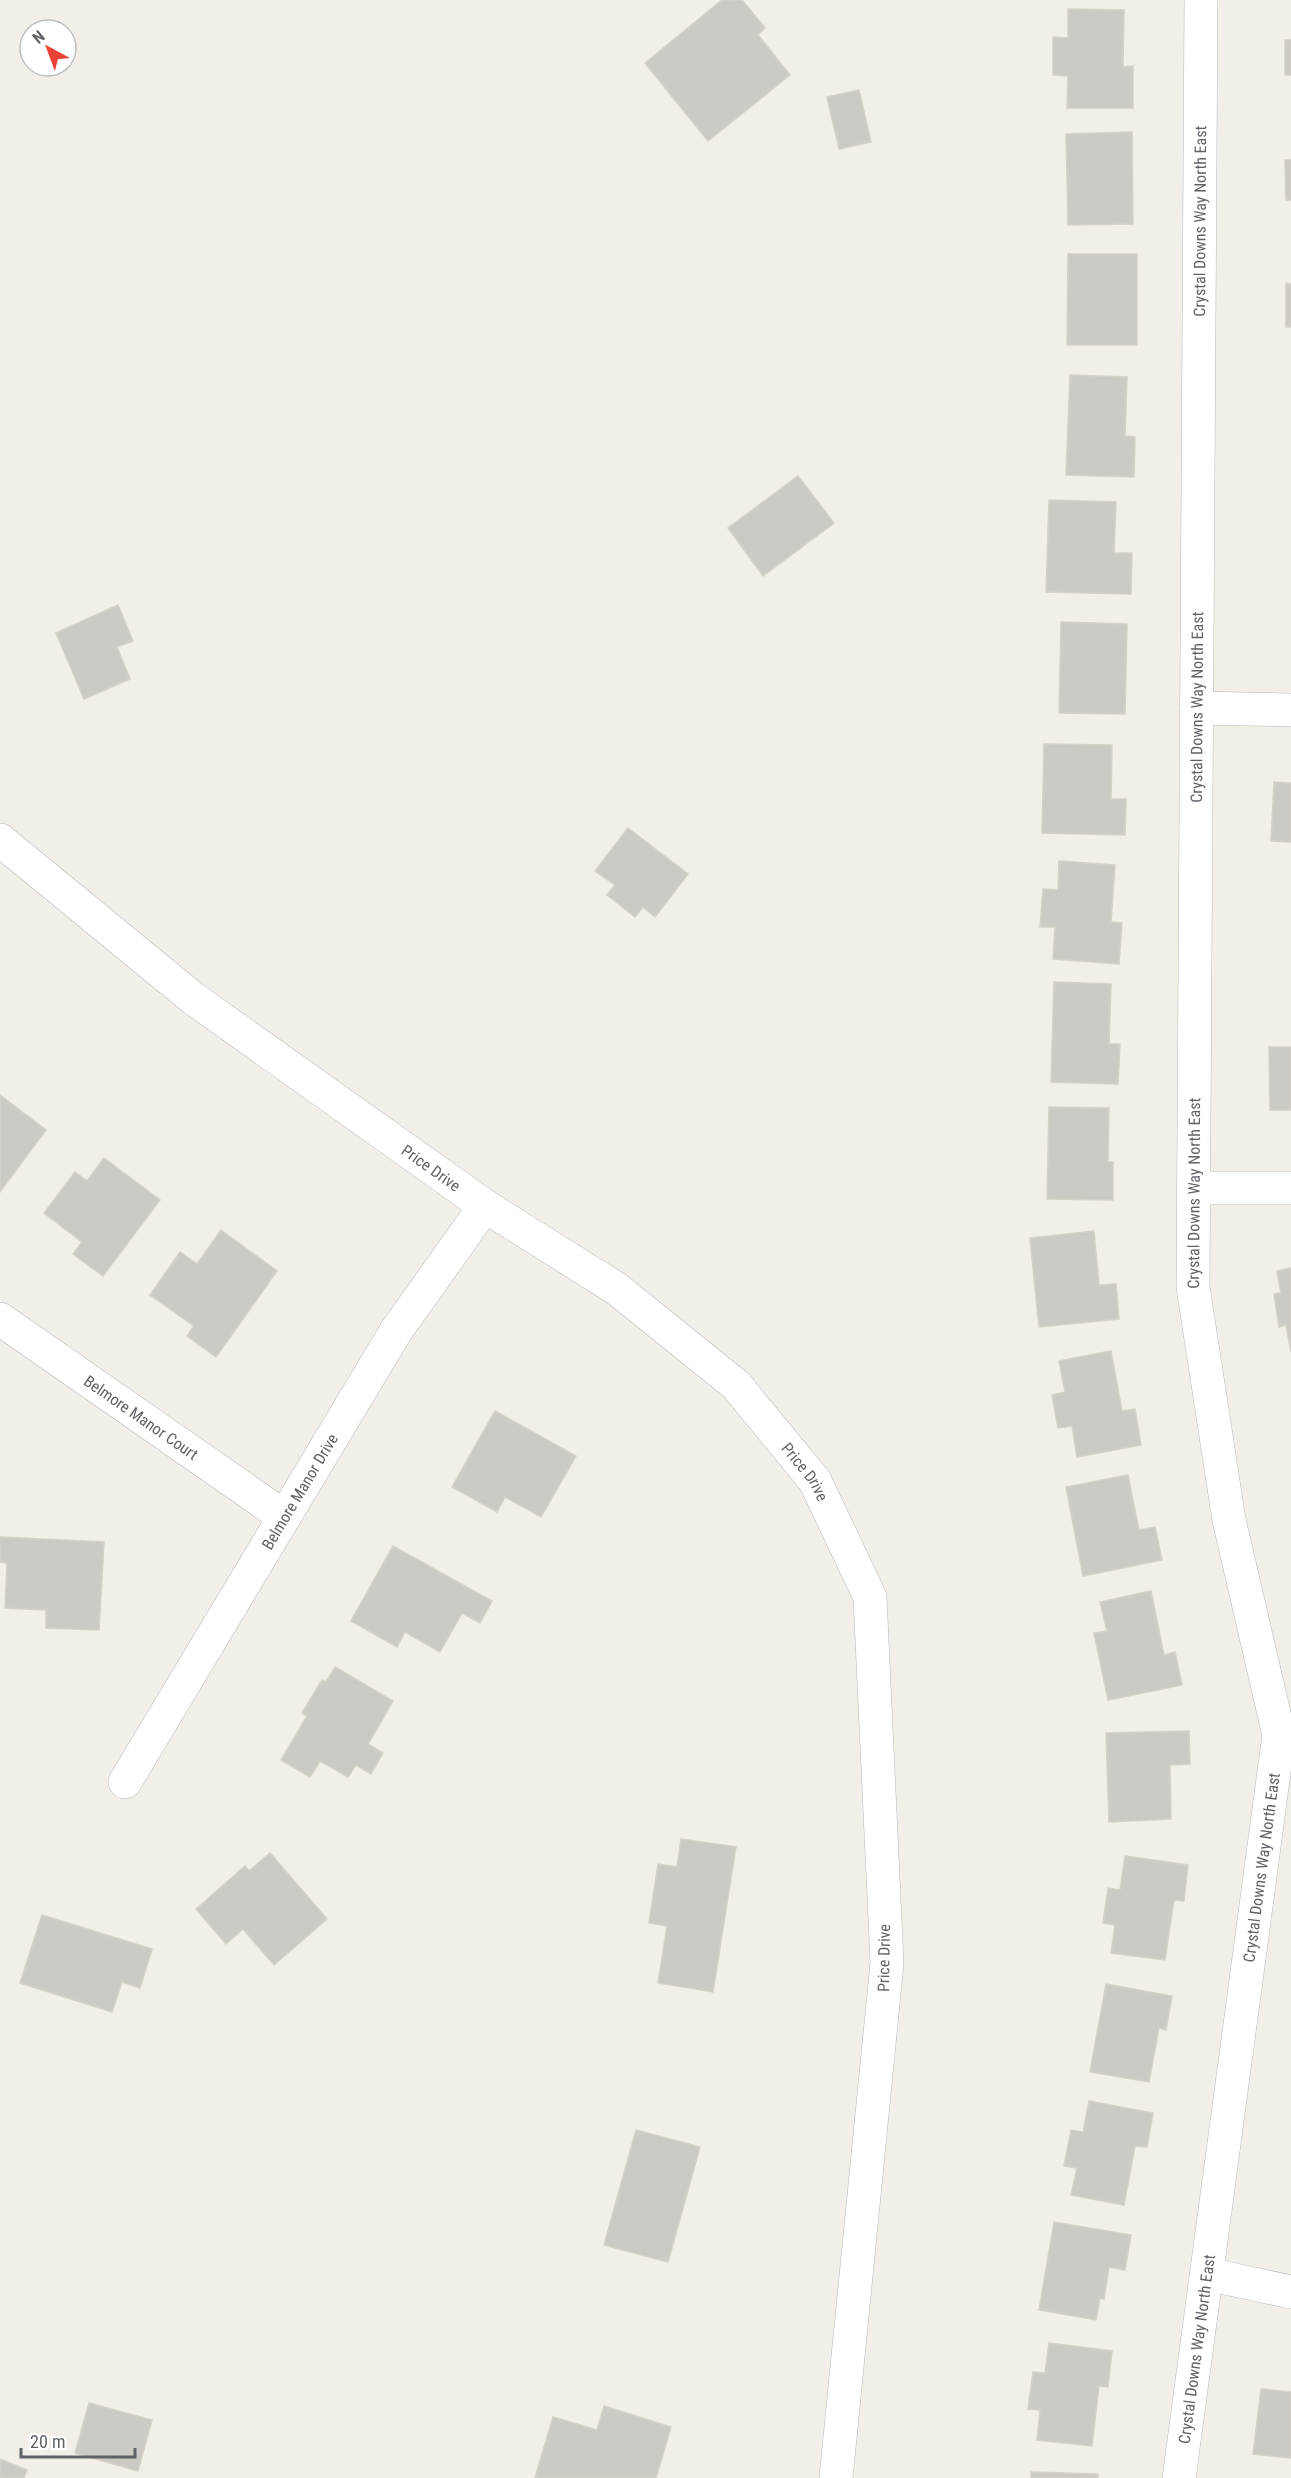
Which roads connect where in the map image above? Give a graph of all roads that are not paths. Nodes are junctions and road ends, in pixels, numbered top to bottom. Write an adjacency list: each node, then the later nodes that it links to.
1 (1201, 0): 2 (street, Crystal Downs Way North East)
2 (1196, 708): 3 (street); 5 (street, Crystal Downs Way North East)
3 (1291, 710)
4 (0, 840): 7 (street, Price Drive)
5 (1193, 1188): 6 (street); 10 (street, Crystal Downs Way North East)
6 (1291, 1188)
7 (485, 1206): 9 (street, Belmore Manor Drive); 14 (street, Price Drive)
8 (0, 1319): 9 (street, Belmore Manor Court)
9 (284, 1516): 11 (street, Belmore Manor Drive)
10 (1283, 1764): 12 (street, Crystal Downs Way North East)
11 (124, 1782)
12 (1207, 2274): 13 (street); 15 (street, Crystal Downs Way North East)
13 (1291, 2292)
14 (836, 2478)
15 (1179, 2478)

